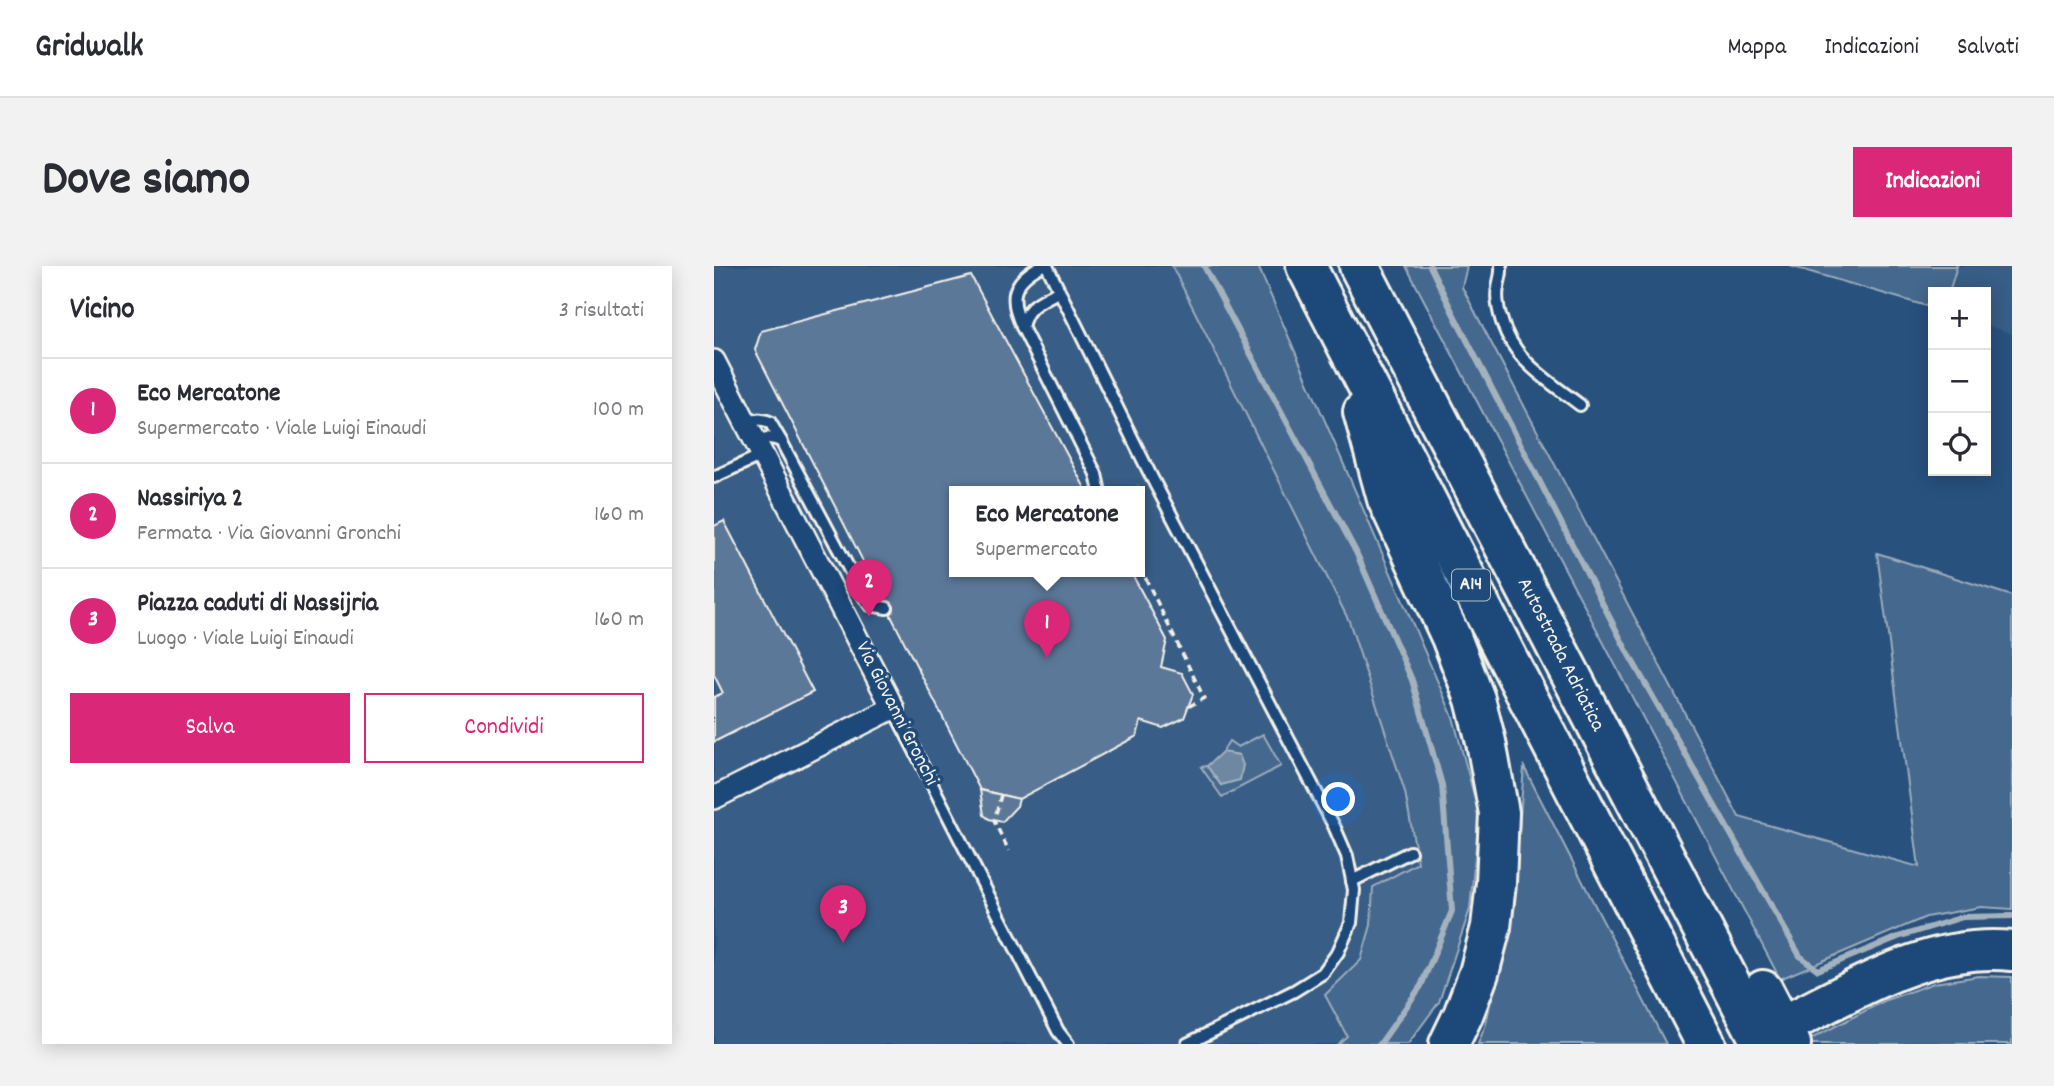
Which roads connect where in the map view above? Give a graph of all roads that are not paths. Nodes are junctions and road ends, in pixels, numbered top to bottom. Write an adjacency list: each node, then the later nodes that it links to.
1 (1041, 266): 7 (lane)
2 (1047, 266): 6 (lane)
3 (1306, 266): 8 (highway, A14)
4 (1359, 266): 18 (highway, Autostrada Adriatica / A14)
5 (1501, 266): 10 (lane)
6 (1059, 291): 7 (lane); 20 (lane)
7 (1022, 327): 14 (lane)
8 (1342, 335): 27 (highway); 28 (highway, A14)
9 (714, 361): 11 (street, Via Giovanni Gronchi)
10 (1580, 405)
11 (755, 440): 12 (lane); 12 (lane); 13 (lane); 16 (street, Via Giovanni Gronchi)
12 (781, 441): 15 (lane)
13 (714, 477)
14 (1099, 486)
15 (887, 608)
16 (893, 708): 17 (street); 22 (lane, Via Giovanni Gronchi)
17 (714, 798)
18 (1640, 810): 23 (highway); 29 (highway, Autostrada Adriatica / A14)
19 (1410, 852): 20 (lane)
20 (1352, 881): 26 (lane)
21 (2012, 951): 23 (highway)
22 (1058, 1031): 24 (lane, Via Giovanni Gronchi); 25 (lane, Via Giovanni Gronchi)
23 (1793, 1032)
24 (1061, 1044)
25 (1068, 1044)
26 (1188, 1044)
27 (1448, 1044)
28 (1706, 1044)
29 (1762, 1044)

